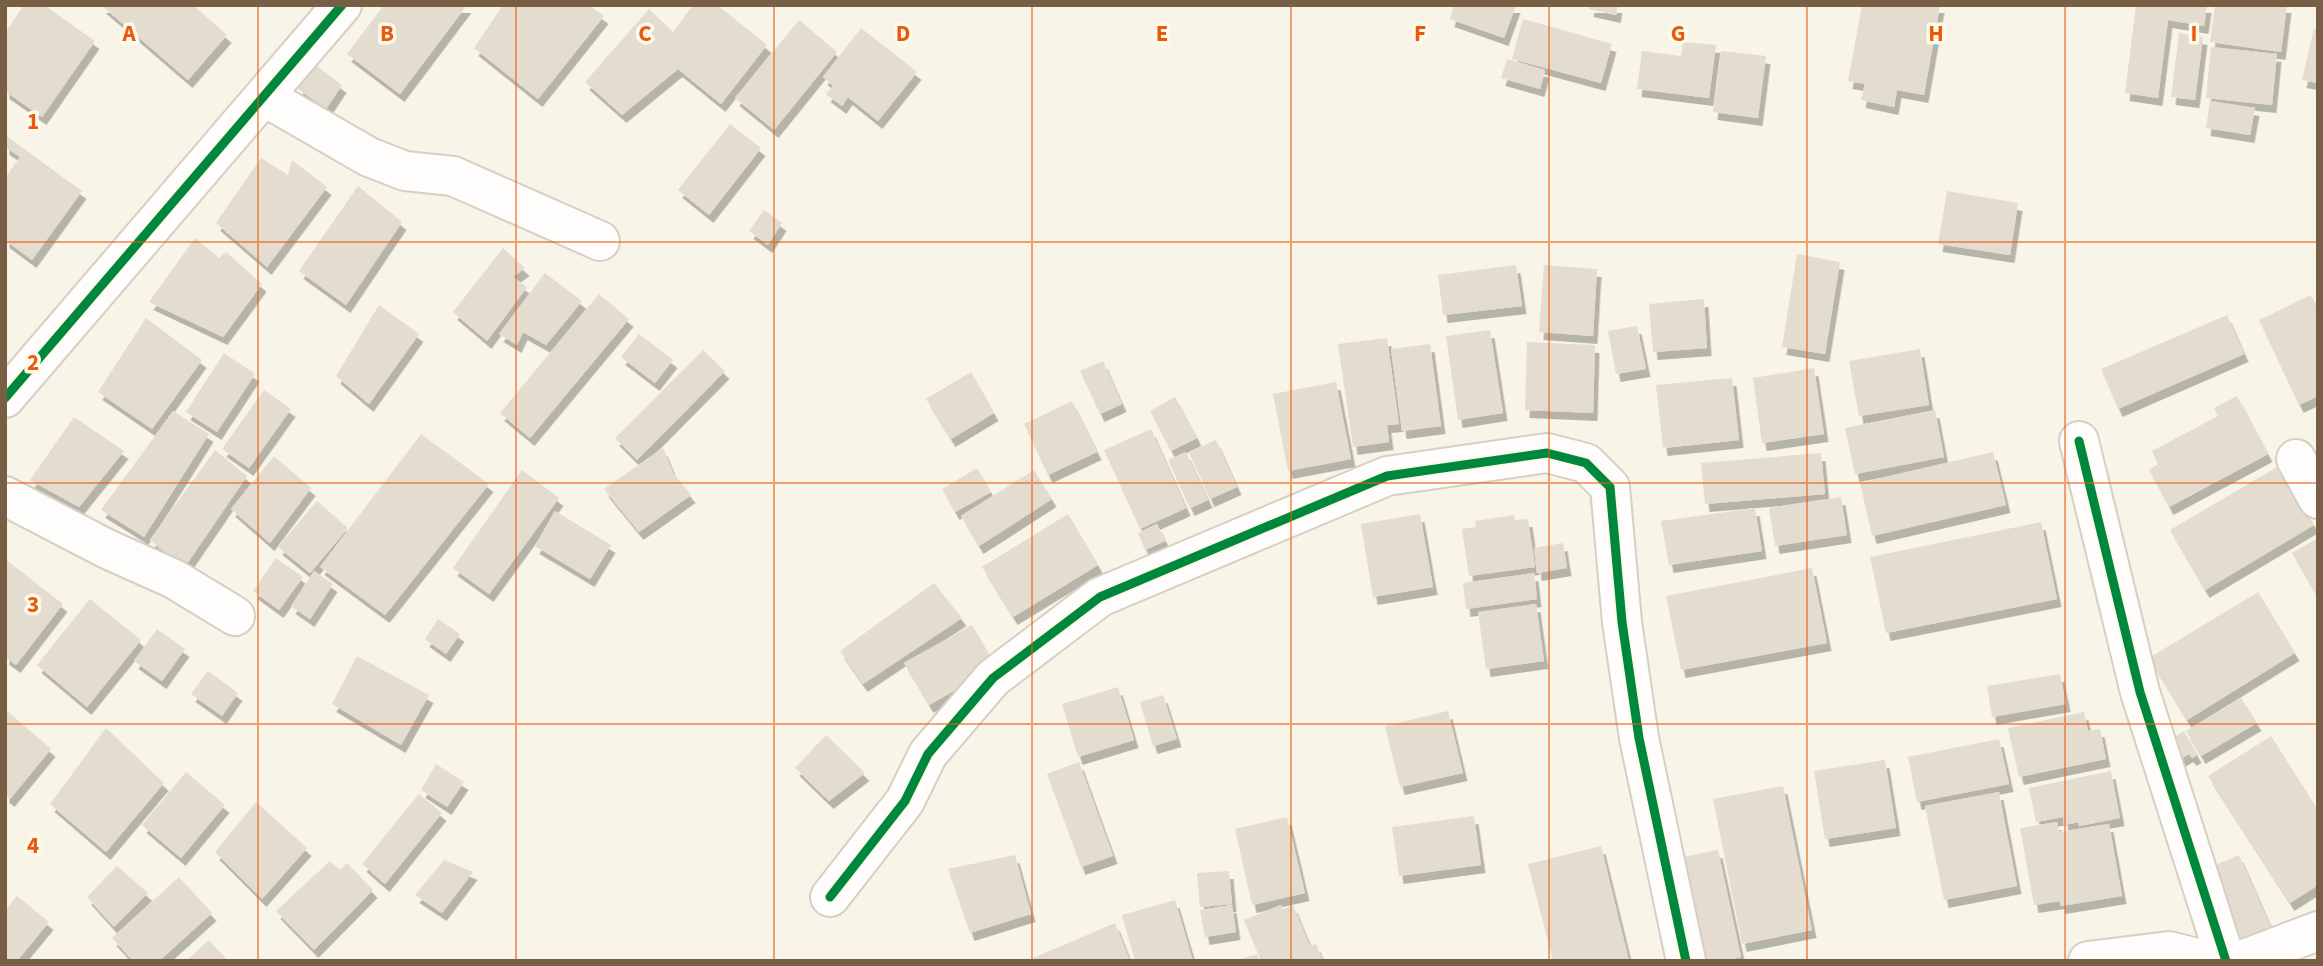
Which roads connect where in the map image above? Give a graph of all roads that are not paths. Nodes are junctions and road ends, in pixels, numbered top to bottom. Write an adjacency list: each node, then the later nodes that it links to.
1 (342, 5): 2 (street)
2 (265, 97): 3 (street); 4 (street)
3 (600, 241)
4 (5, 398)
5 (2079, 441): 15 (street)
6 (2296, 459): 8 (street)
7 (5, 496): 9 (street)
8 (2318, 499)
9 (235, 616)
10 (830, 897): 12 (street)
11 (2318, 931): 16 (street)
12 (1686, 961)
13 (2088, 961): 14 (street)
14 (2209, 961)
15 (2226, 961)
16 (2239, 961)

